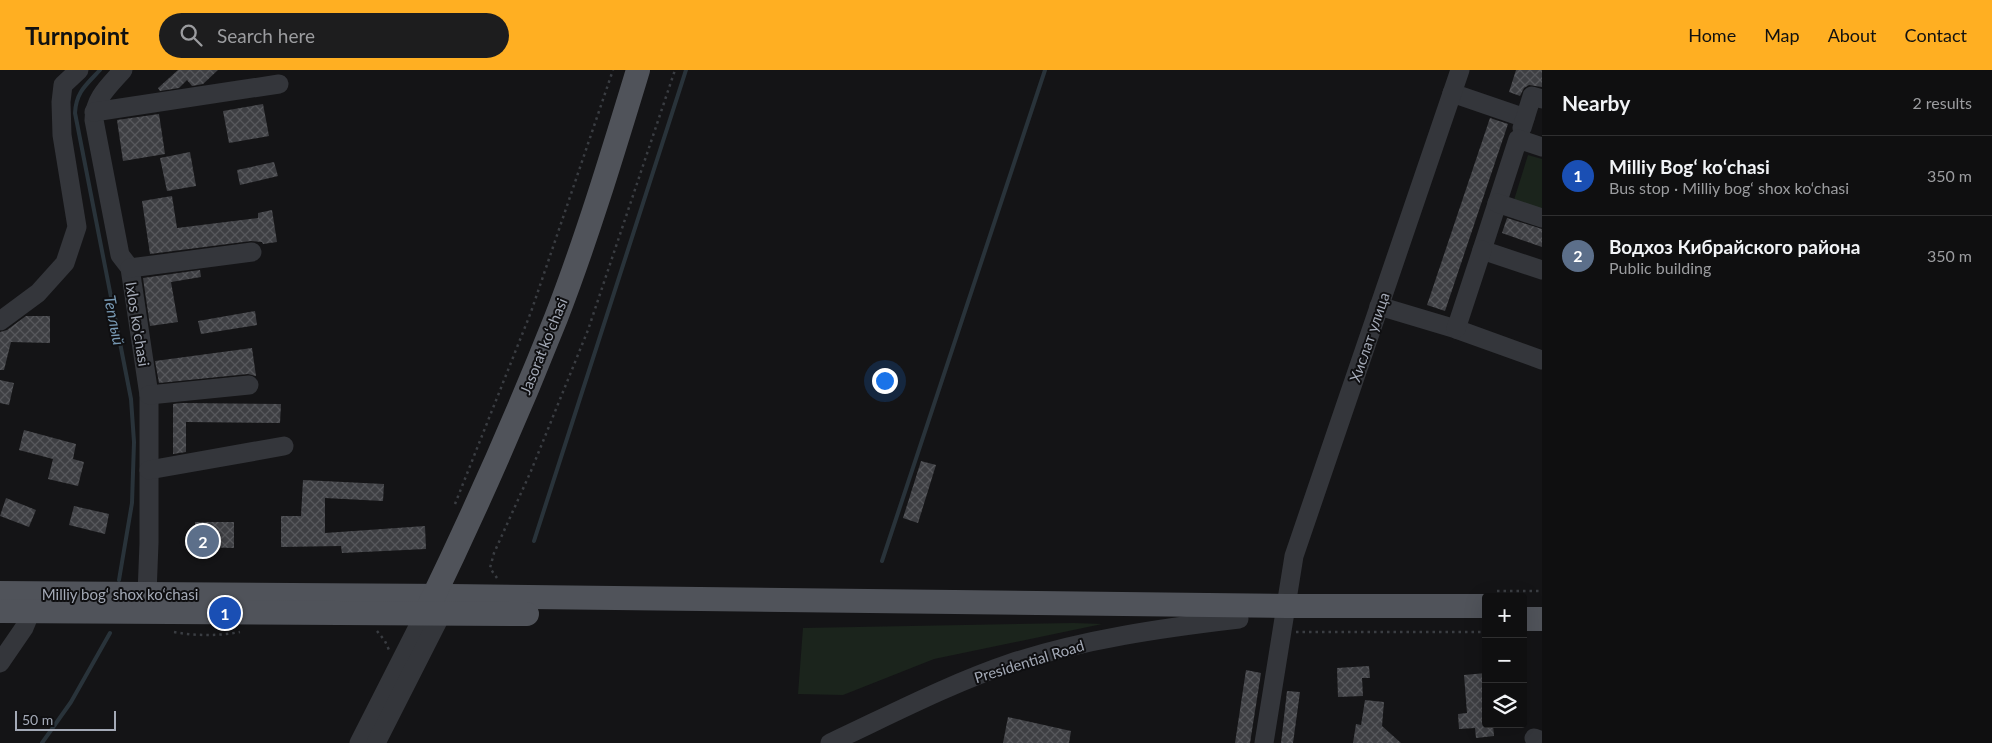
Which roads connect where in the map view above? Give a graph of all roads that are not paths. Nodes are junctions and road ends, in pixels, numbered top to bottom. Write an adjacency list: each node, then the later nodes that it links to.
1 (124, 70): 6 (street)
2 (638, 70): 29 (main road, Jasorat koʻchasi)
3 (652, 70): 29 (main road, Jasorat koʻchasi)
4 (1460, 70): 7 (street, Хислат улица)
5 (280, 84): 6 (street)
6 (87, 87): 16 (street, Ixlos ko'chasi); 19 (street)
7 (1452, 93): 9 (street); 18 (street, Хислат улица)
8 (1542, 99): 9 (street)
9 (1525, 118): 10 (street)
10 (1518, 139): 11 (street); 12 (street)
11 (1542, 147)
12 (1497, 203): 13 (street); 14 (street)
13 (1542, 218)
14 (1482, 250): 17 (street); 20 (street)
15 (252, 252): 16 (street)
16 (130, 268): 23 (street, Ixlos ko'chasi)
17 (1542, 270)
18 (1379, 306): 20 (street); 34 (street, Хислат улица)
19 (0, 321)
20 (1456, 329): 21 (street)
21 (1542, 360)
22 (250, 385): 23 (street)
23 (149, 395): 25 (street, Ixlos ko'chasi)
24 (284, 446): 25 (street)
25 (150, 470): 27 (street, Ixlos ko'chasi)
26 (0, 593): 27 (main road, Milliy bog‘ shox ko‘chasi)
27 (147, 594): 29 (main road, Milliy bog‘ shox ko‘chasi)
28 (1482, 599): 34 (main road)
29 (438, 605): 33 (main road, Milliy bog‘ shox ko‘chasi); 34 (main road); 35 (main road); 40 (street); 41 (street)
30 (1527, 606): 31 (main road)
31 (1542, 606)
32 (0, 611): 33 (main road, Milliy bog‘ shox ko‘chasi)
33 (31, 612): 39 (street)
34 (1286, 612): 35 (main road); 36 (main road); 43 (street, Хислат улица)
35 (1239, 619): 42 (street, Presidential Road)
36 (1482, 619)
37 (1527, 619): 38 (main road)
38 (1542, 619)
39 (0, 663)
40 (359, 743)
41 (376, 743)
42 (830, 743)
43 (1264, 743)

